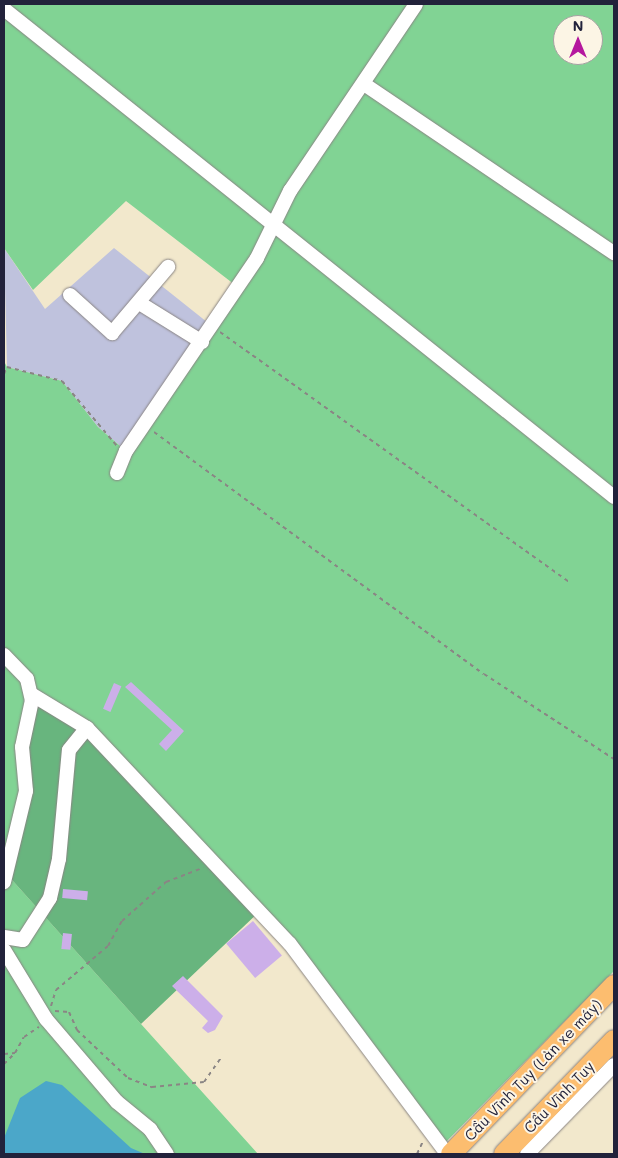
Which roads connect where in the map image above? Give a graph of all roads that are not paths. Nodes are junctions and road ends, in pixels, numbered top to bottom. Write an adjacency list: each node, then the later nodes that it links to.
1 (416, 4): 3 (street)
2 (4, 9): 4 (street)
3 (364, 84): 4 (street); 5 (street)
4 (272, 226): 9 (street); 11 (street)
5 (614, 254)
6 (168, 267): 8 (street)
7 (70, 296): 8 (street)
8 (141, 304): 9 (street)
9 (202, 342): 10 (street)
10 (117, 473)
11 (614, 497)
12 (4, 655): 13 (street)
13 (31, 694): 14 (street); 15 (street)
14 (87, 728): 16 (street); 24 (street)
15 (4, 882)
16 (4, 937)
17 (4, 950): 23 (street)
18 (614, 985): 25 (highway, Cầu Vĩnh Tuy (Làn xe máy))
19 (614, 1002): 26 (highway, Cầu Vĩnh Tuy)
20 (614, 1040): 27 (highway, Cầu Vĩnh Tuy)
21 (614, 1059): 28 (highway)
22 (614, 1064): 29 (street)
23 (167, 1154)
24 (446, 1154)
25 (451, 1154)
26 (467, 1154)
27 (504, 1154)
28 (522, 1154)
29 (527, 1154)

